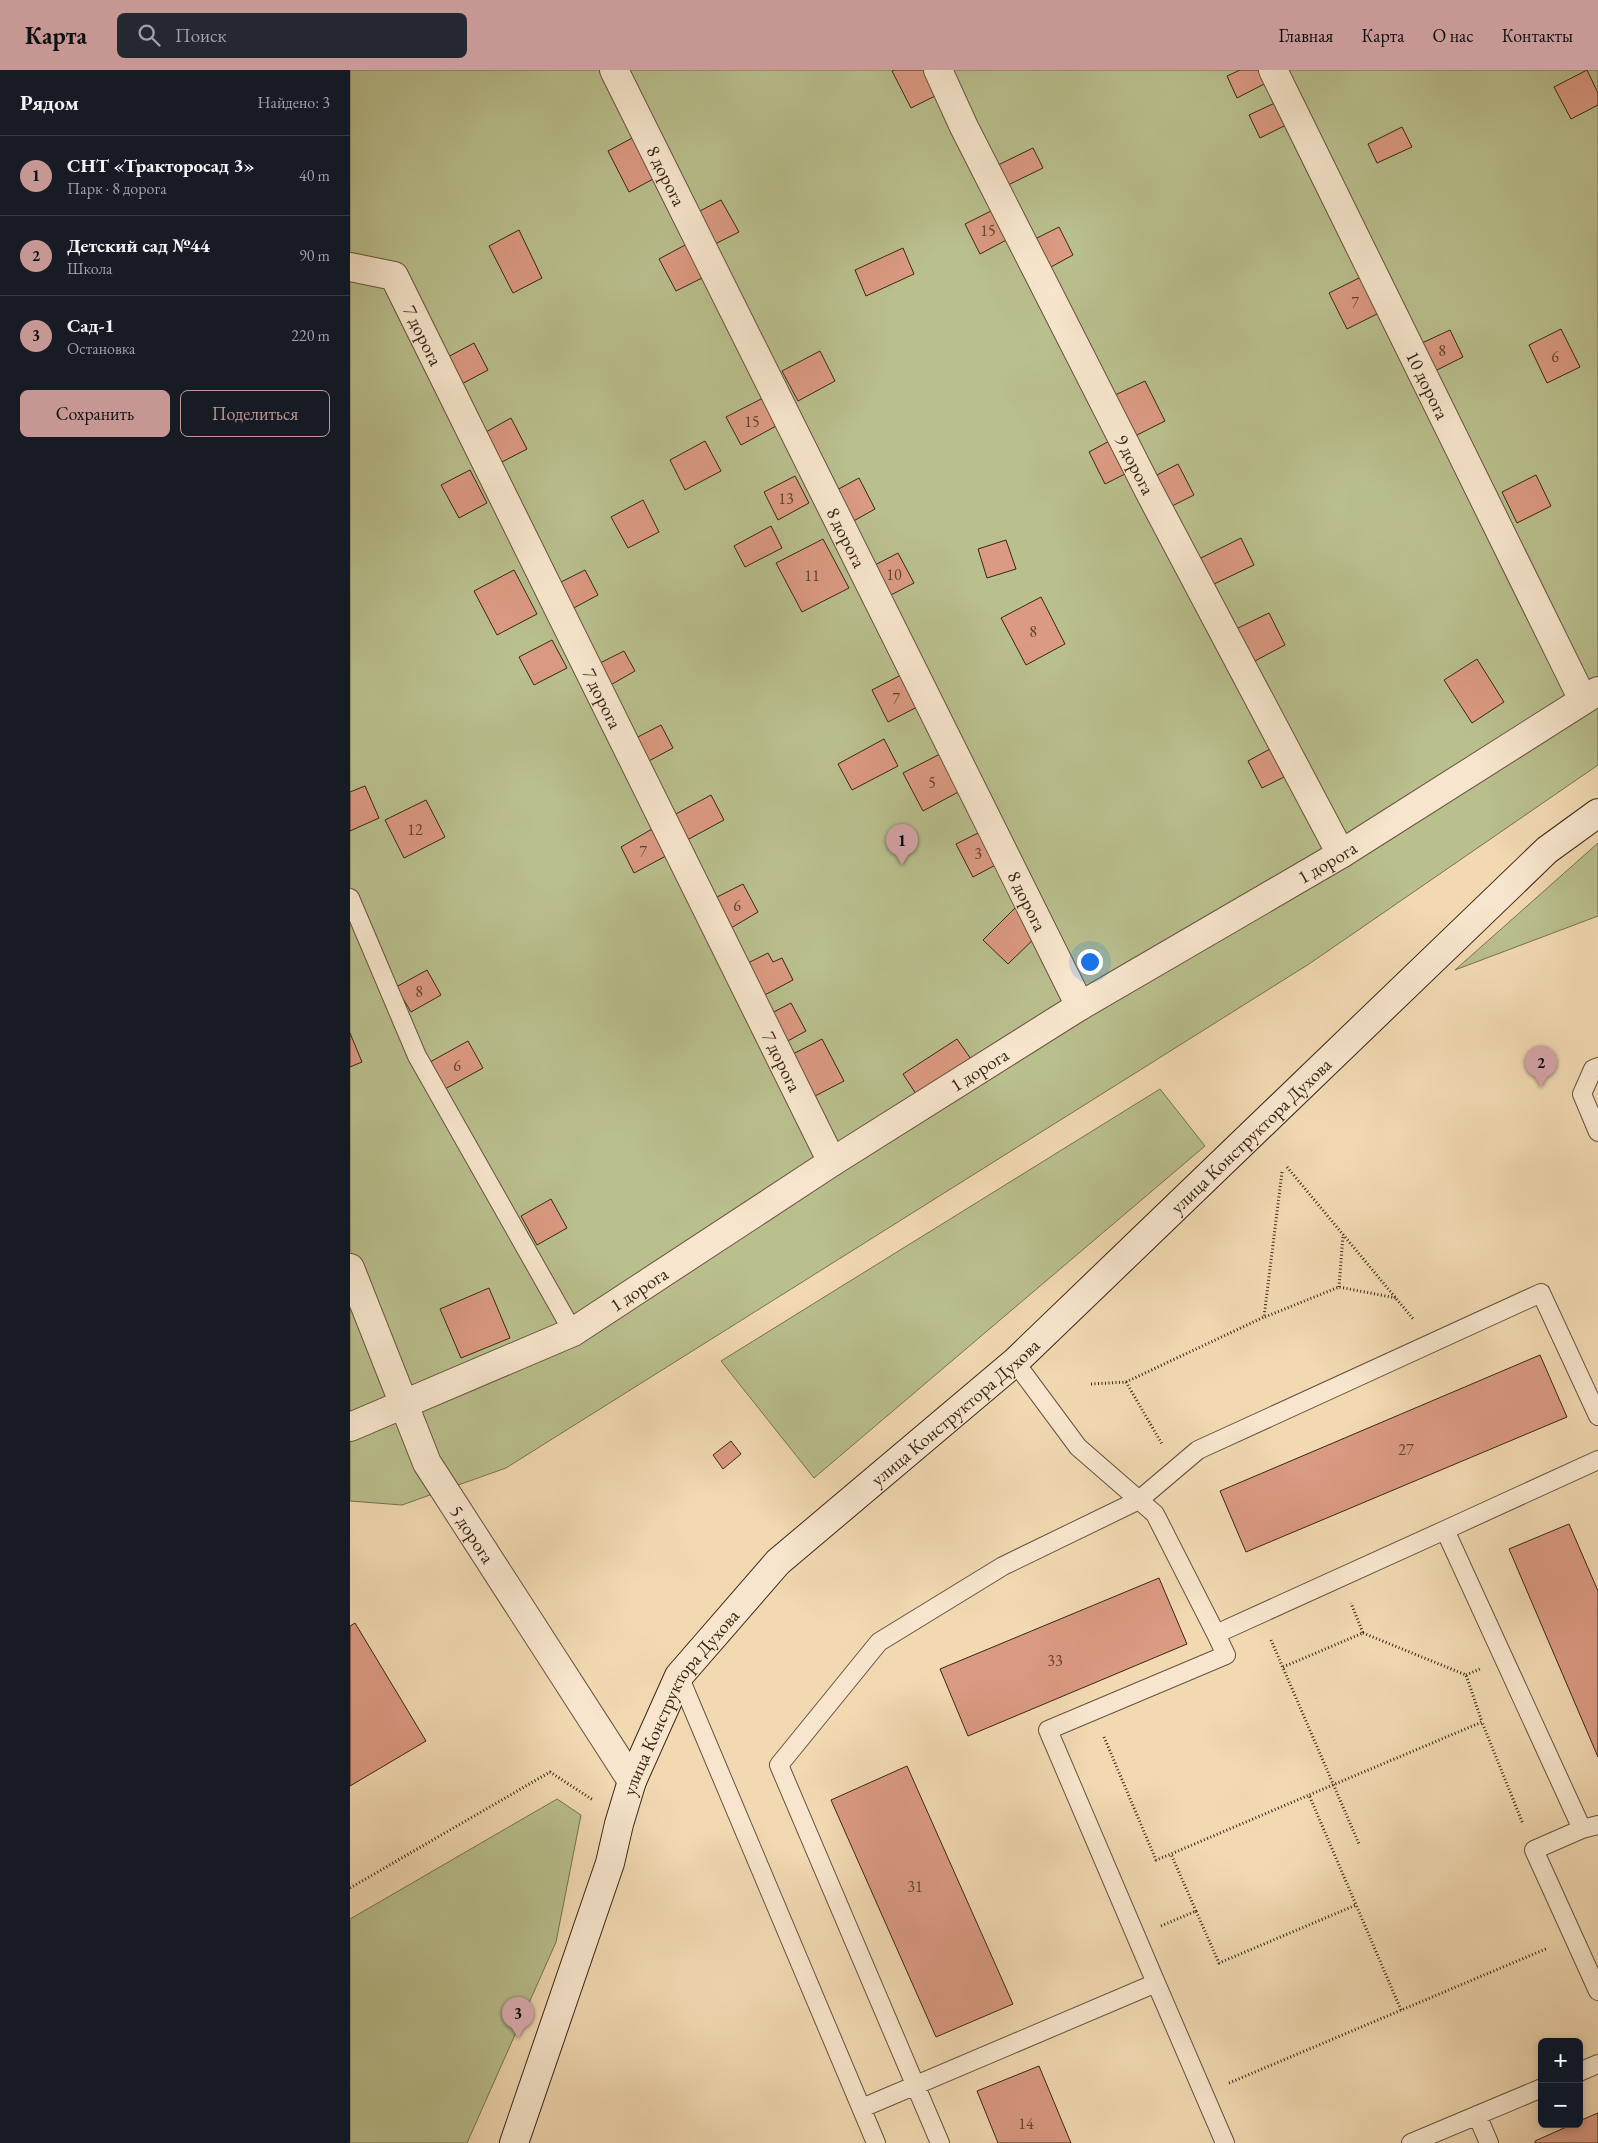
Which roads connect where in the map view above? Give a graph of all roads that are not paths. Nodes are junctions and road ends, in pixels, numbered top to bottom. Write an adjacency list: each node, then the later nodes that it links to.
1 (614, 70): 9 (street, 8 дорога)
2 (938, 70): 7 (street, 9 дорога)
3 (1273, 70): 5 (street, 10 дорога)
4 (350, 267): 12 (street, 7 дорога)
5 (1591, 696): 7 (street, 1 дорога)
6 (1598, 813): 15 (street, улица Конструктора Духова)
7 (1342, 854): 9 (street, 1 дорога)
8 (350, 898): 14 (lane)
9 (1080, 1006): 12 (street, 1 дорога)
10 (1598, 1067): 11 (lane)
11 (1598, 1132)
12 (832, 1162): 14 (street, 1 дорога)
13 (350, 1268): 16 (street, 5 дорога)
14 (573, 1332): 16 (street, 1 дорога)
15 (1015, 1362): 20 (lane); 23 (street, улица Конструктора Духова)
16 (404, 1404): 18 (street, 1 дорога); 24 (street, 5 дорога)
17 (1598, 1416): 20 (lane)
18 (350, 1427)
19 (1598, 1460): 21 (lane)
20 (1139, 1500): 22 (lane); 30 (lane)
21 (1445, 1530): 22 (lane); 25 (lane)
22 (1216, 1634): 26 (lane)
23 (679, 1676): 24 (street, улица Конструктора Духова); 32 (lane)
24 (632, 1781): 34 (street, улица Конструктора Духова)
25 (1590, 1827): 27 (lane)
26 (1156, 1983): 30 (lane); 37 (lane)
27 (1598, 1991)
28 (1598, 2064): 29 (lane)
29 (1583, 2070)
30 (916, 2085): 32 (lane); 36 (lane)
31 (1538, 2090): 33 (lane)
32 (862, 2108): 35 (lane)
33 (1477, 2115): 38 (lane); 39 (lane)
34 (514, 2143)
35 (876, 2143)
36 (940, 2143)
37 (1225, 2143)
38 (1411, 2143)
39 (1489, 2143)

